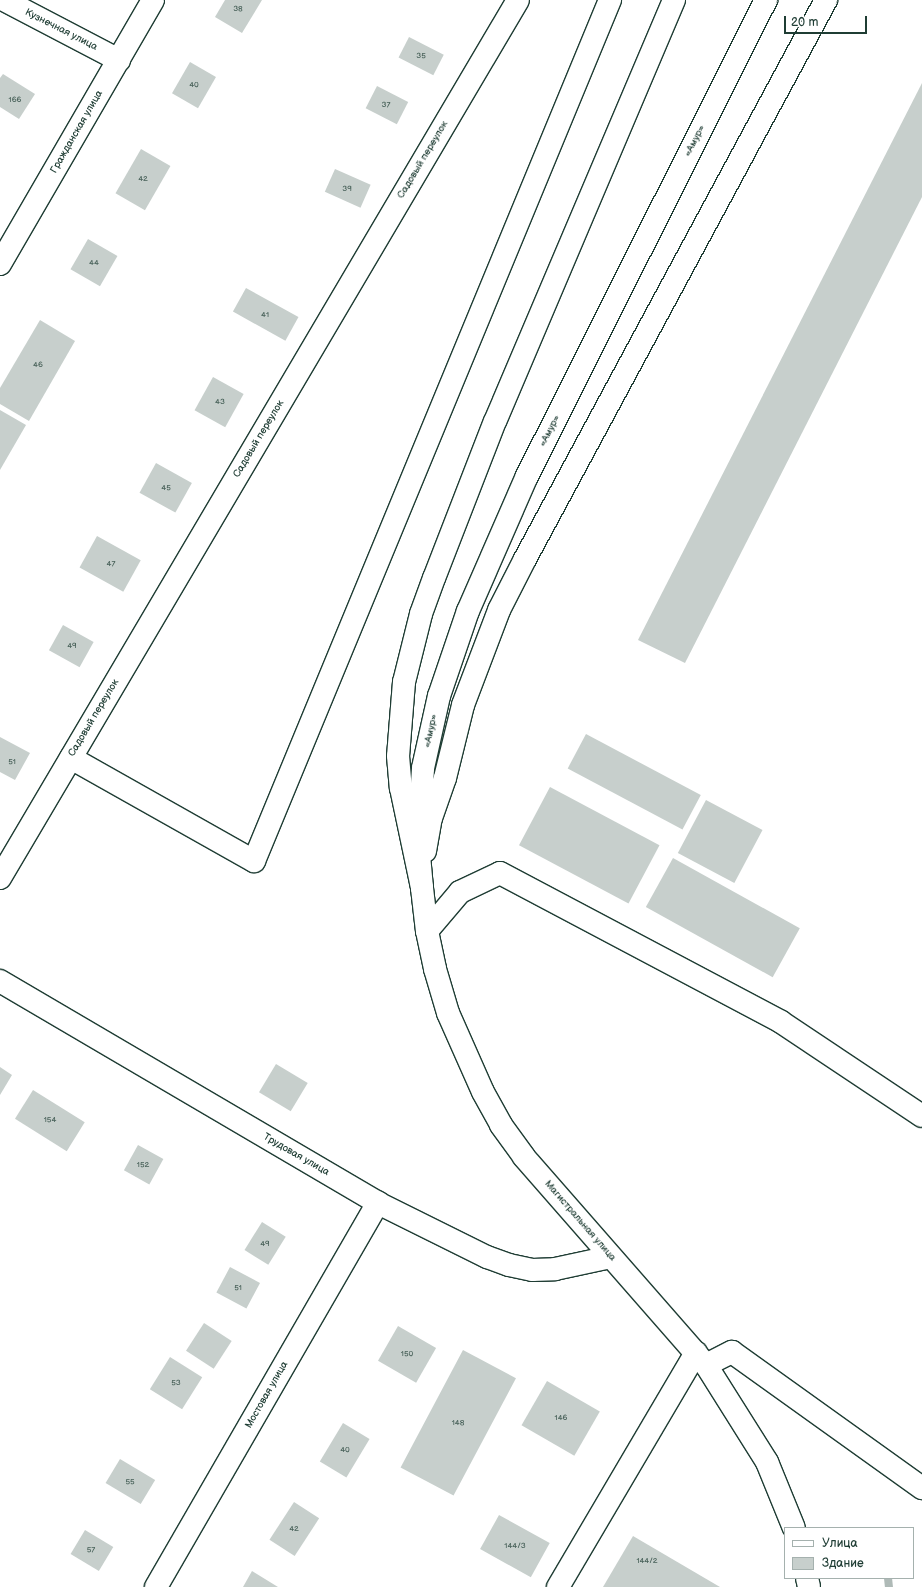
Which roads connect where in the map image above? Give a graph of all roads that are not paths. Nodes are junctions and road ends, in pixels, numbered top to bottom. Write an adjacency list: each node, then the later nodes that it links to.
1 (4, 0): 8 (main road, Кузнечная улица)
2 (153, 0): 8 (main road, Гражданская улица)
3 (518, 0): 10 (main road, Садовый переулок)
4 (610, 0): 10 (main road)
5 (674, 0): 12 (main road)
6 (766, 0): 12 (main road, «Амур»)
7 (826, 0): 12 (main road)
8 (119, 60): 9 (main road, Гражданская улица)
9 (0, 264)
10 (71, 758): 11 (main road, Садовый переулок)
11 (0, 878)
12 (422, 888): 13 (main road, Магистральная улица)
13 (427, 931): 15 (main road); 17 (main road, Магистральная улица)
14 (0, 980): 16 (main road, Трудовая улица)
15 (922, 1116)
16 (378, 1203): 17 (main road, Трудовая улица); 21 (main road, Мостовая улица)
17 (611, 1257): 18 (main road, Магистральная улица)
18 (701, 1359): 19 (main road); 20 (main road, Магистральная улица); 22 (main road)
19 (922, 1488)
20 (794, 1527)
21 (156, 1587)
22 (558, 1587)

